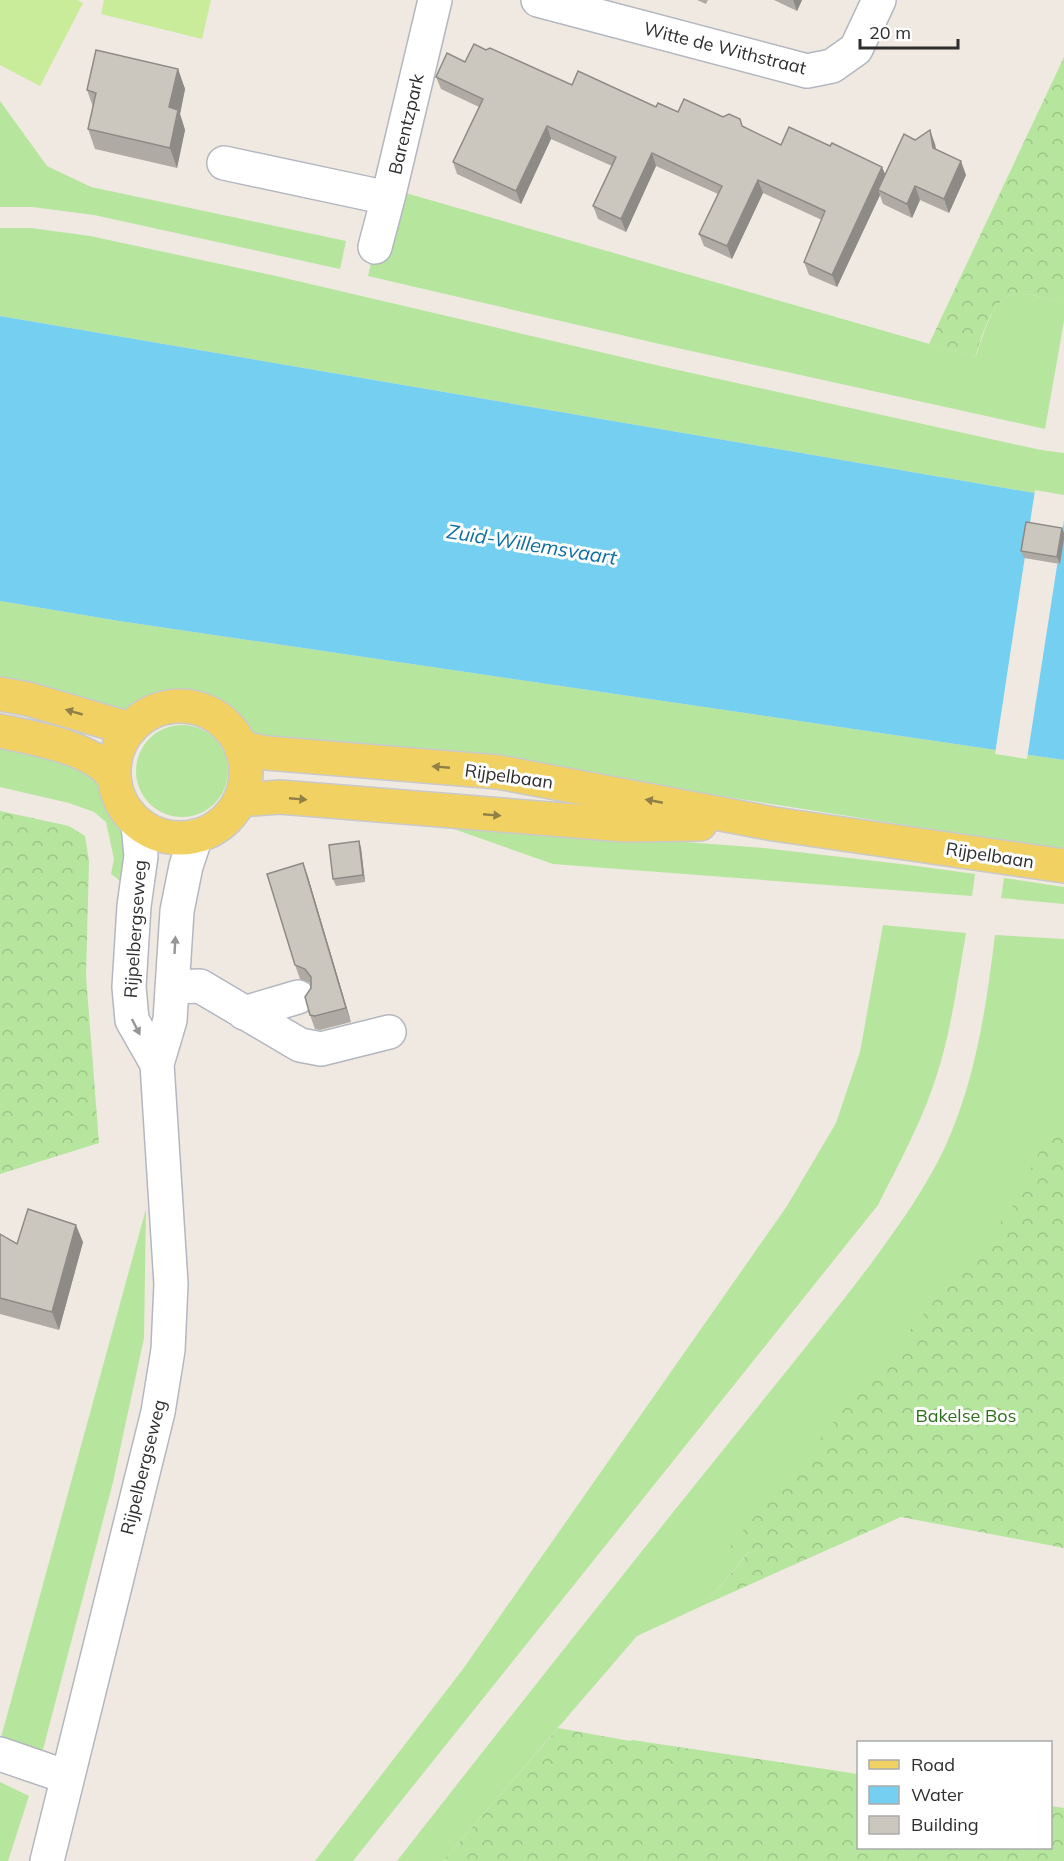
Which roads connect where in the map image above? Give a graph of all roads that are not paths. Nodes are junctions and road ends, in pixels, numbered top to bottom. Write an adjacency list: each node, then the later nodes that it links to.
1 (435, 0): 5 (street, Barentzpark)
2 (538, 0): 3 (street, Witte de Withstraat)
3 (879, 0)
4 (224, 163): 5 (street)
5 (388, 198): 6 (street, Barentzpark)
6 (375, 247)
7 (0, 694): 8 (main road, one-way to 7)
8 (130, 729): 10 (main road); 11 (main road)
9 (0, 731): 11 (main road)
10 (241, 748): 12 (main road); 14 (main road, Rijpelbaan, one-way to 10)
11 (112, 775): 13 (main road)
12 (240, 800): 14 (main road, Rijpelbaan, one-way to 14); 15 (main road)
13 (138, 824): 15 (main road); 21 (street, Rijpelbergseweg, one-way to 21)
14 (774, 824): 16 (main road, Rijpelbaan)
15 (196, 836): 17 (street, Rijpelbergseweg, one-way to 15)
16 (1064, 866)
17 (172, 987): 19 (street); 21 (street, Rijpelbergseweg)
18 (298, 997): 19 (street)
19 (244, 1013): 20 (street)
20 (389, 1032)
21 (157, 1064): 23 (street, Rijpelbergseweg)
22 (0, 1754): 23 (street)
23 (67, 1777): 24 (street, Rijpelbergseweg)
24 (47, 1861)

